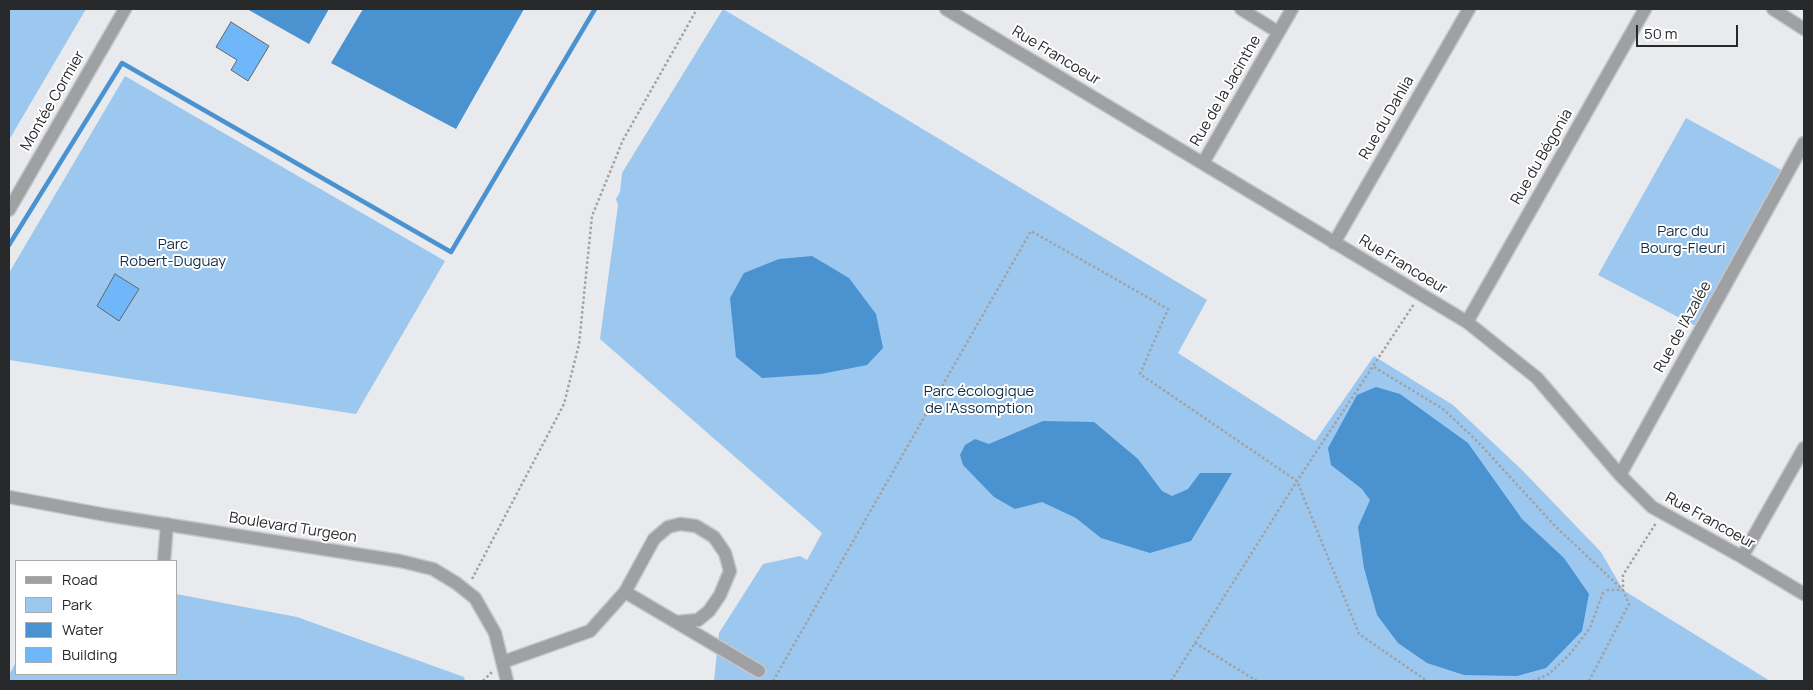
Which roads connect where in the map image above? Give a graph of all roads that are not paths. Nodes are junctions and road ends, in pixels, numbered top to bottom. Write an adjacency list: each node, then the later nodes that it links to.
1 (125, 9): 12 (street, Montée Cormier)
2 (946, 9): 11 (street, Rue Francoeur)
3 (1241, 9): 9 (street)
4 (1292, 9): 9 (street, Rue de la Jacinthe)
5 (1469, 9): 13 (street, Rue du Dahlia)
6 (1645, 9): 14 (street, Rue du Bégonia)
7 (1773, 9): 8 (street)
8 (1804, 29)
9 (1278, 32): 11 (street, Rue de la Jacinthe)
10 (1804, 143): 16 (street, Rue de l'Azalée)
11 (1203, 163): 13 (street, Rue Francoeur)
12 (9, 210)
13 (1334, 243): 14 (street, Rue Francoeur)
14 (1467, 322): 16 (street, Rue Francoeur)
15 (1804, 448): 19 (street)
16 (1620, 475): 19 (street, Rue Francoeur)
17 (9, 497): 18 (street, Boulevard Turgeon)
18 (167, 524): 20 (street); 24 (street, Boulevard Turgeon)
19 (1742, 557): 22 (street, Rue Francoeur)
20 (164, 560)
21 (625, 592): 23 (street); 23 (street); 24 (street)
22 (1804, 594)
23 (676, 622): 25 (street)
24 (503, 662): 26 (street, Boulevard Turgeon)
25 (758, 671)
26 (507, 681)

